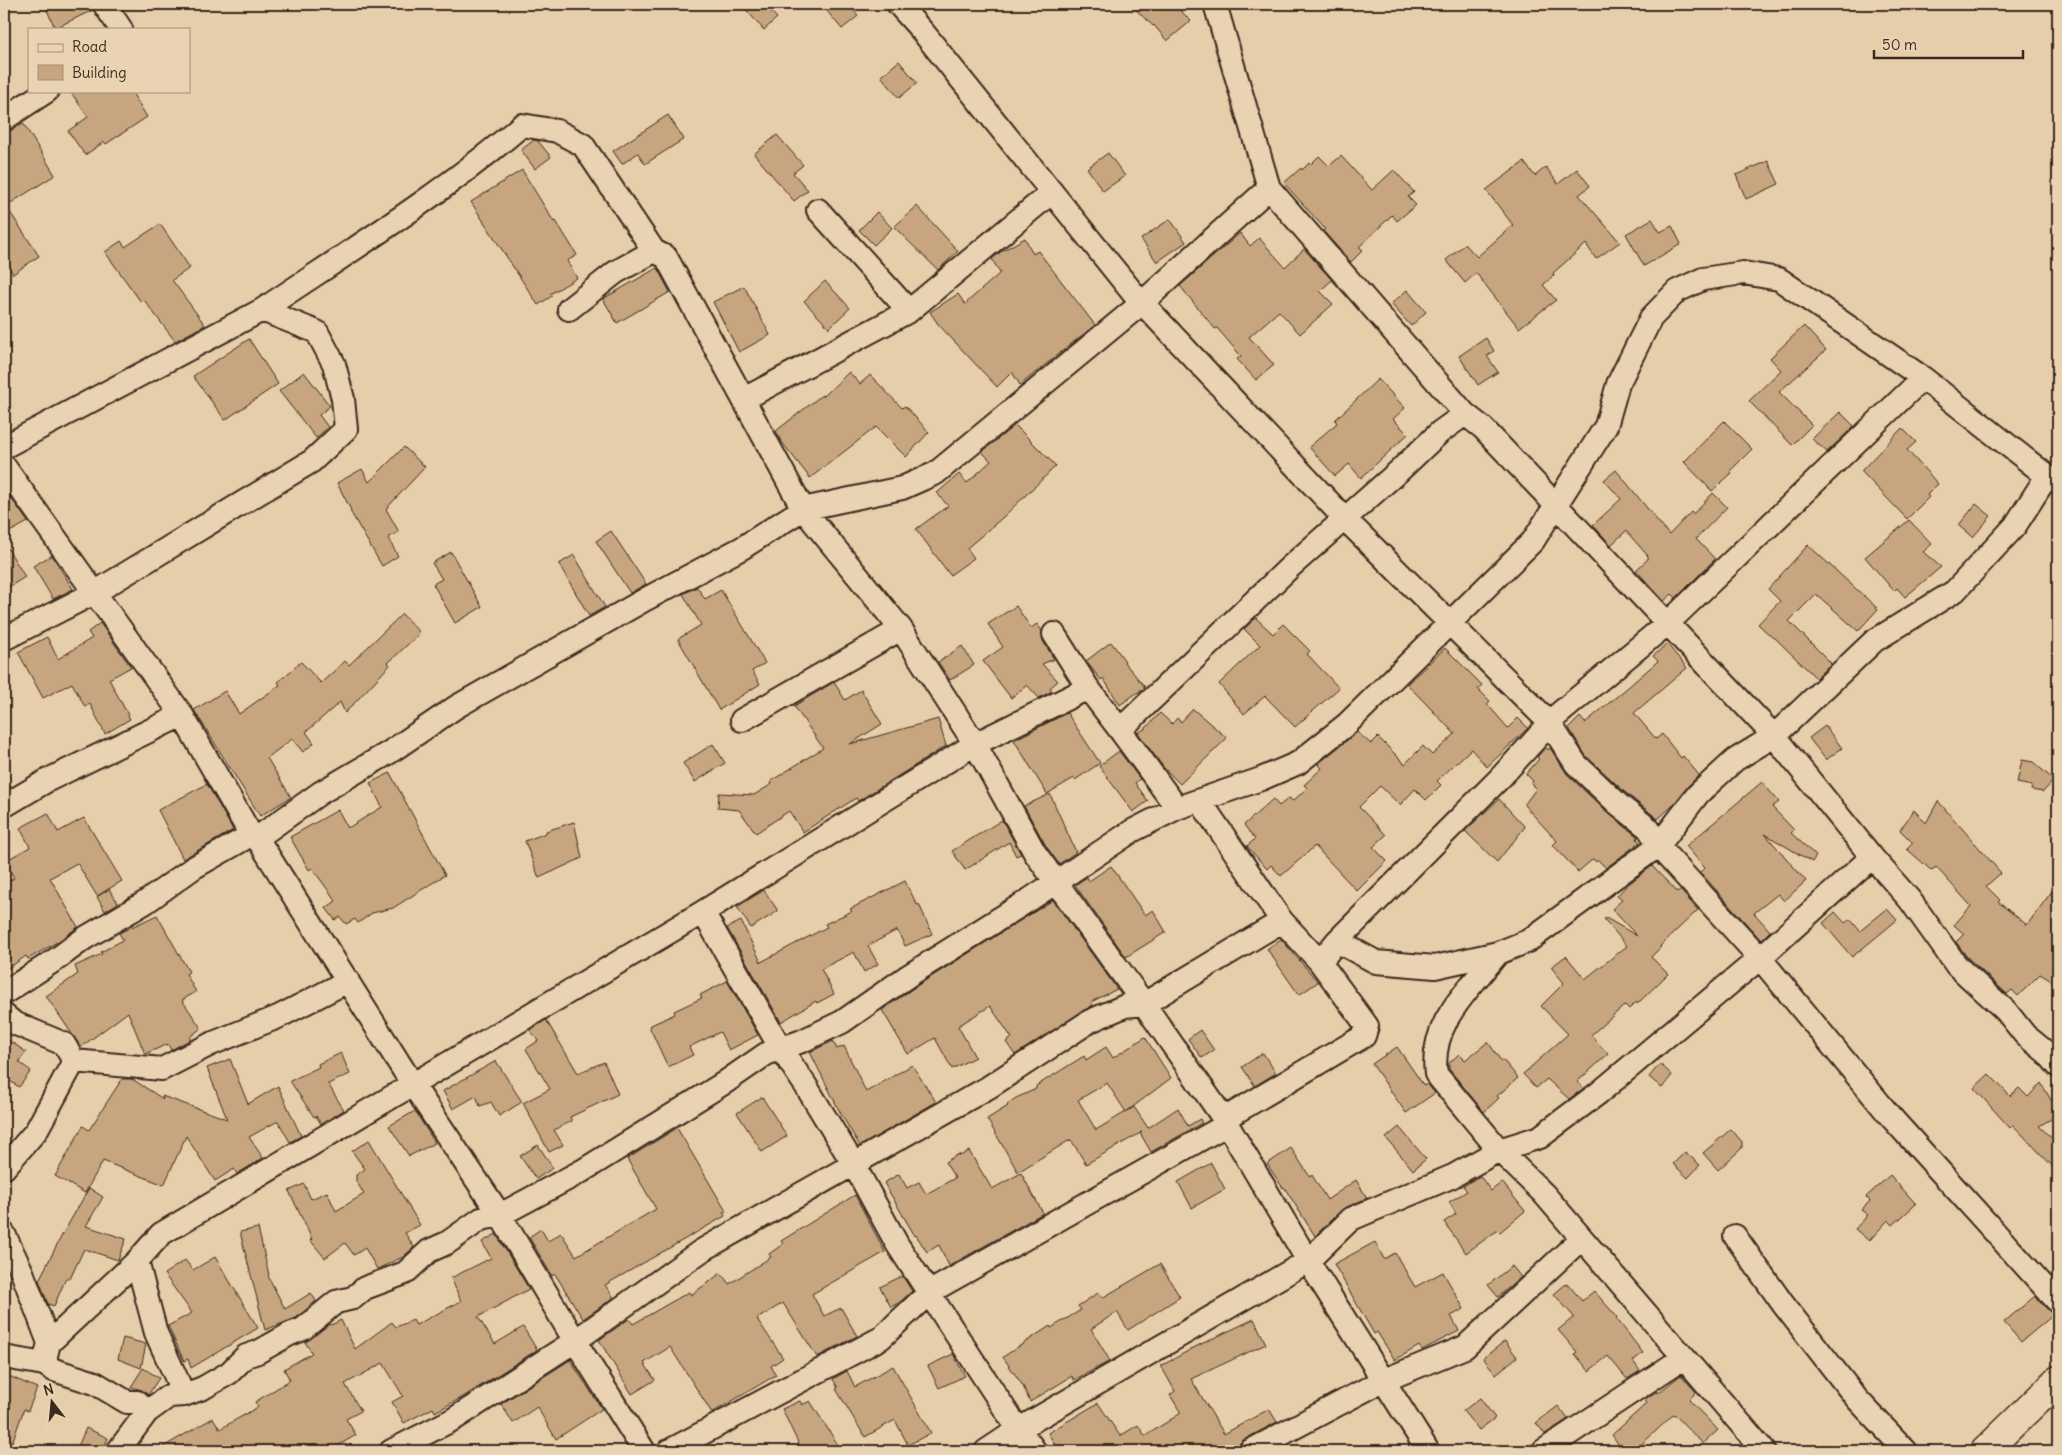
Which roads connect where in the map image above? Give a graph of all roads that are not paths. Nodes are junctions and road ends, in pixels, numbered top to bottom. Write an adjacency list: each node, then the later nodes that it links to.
1 (104, 4): 4 (street)
2 (898, 4): 8 (street)
3 (1215, 4): 7 (street)
4 (120, 28)
5 (46, 92): 6 (street)
6 (4, 120)
7 (1270, 188): 11 (street); 17 (street)
8 (1052, 192): 11 (street); 14 (street)
9 (818, 210): 14 (street)
10 (654, 251): 12 (street); 13 (street); 16 (street)
11 (1142, 302): 22 (street); 23 (street)
12 (569, 309)
13 (262, 310): 18 (street); 24 (street)
14 (909, 311): 16 (street)
15 (1923, 378): 20 (street); 21 (street); 26 (street)
16 (744, 399): 22 (street)
17 (1465, 414): 21 (street); 23 (street)
18 (4, 447)
19 (4, 466): 24 (street)
20 (2053, 479): 35 (street)
21 (1555, 505): 25 (street); 26 (street)
22 (803, 509): 27 (street); 40 (street)
23 (1344, 519): 25 (street); 34 (street)
24 (94, 593): 29 (street); 31 (street)
25 (1449, 623): 33 (street); 37 (street)
26 (1668, 623): 33 (street); 35 (street)
27 (901, 629): 32 (street); 36 (street)
28 (1054, 634): 30 (street)
29 (4, 639)
30 (1088, 688): 34 (street); 36 (street)
31 (182, 715): 38 (street); 40 (street)
32 (742, 720)
33 (1549, 722): 41 (street); 46 (street)
34 (1120, 730): 39 (street)
35 (1774, 736): 41 (street); 42 (street)
36 (974, 744): 43 (street); 44 (street)
37 (1200, 801): 39 (street); 45 (street)
38 (4, 806)
39 (1176, 808): 43 (street)
40 (254, 836): 50 (street); 51 (street)
41 (1659, 845): 47 (street); 48 (street)
42 (1872, 857): 48 (street); 56 (street)
43 (1056, 882): 52 (street); 54 (street)
44 (703, 912): 54 (street); 57 (street)
45 (1282, 921): 49 (street); 52 (street)
46 (1337, 941): 47 (street); 49 (street)
47 (1498, 953): 59 (street)
48 (1760, 958): 59 (street); 69 (street)
49 (1320, 962): 58 (street)
50 (348, 981): 55 (street); 57 (street)
51 (4, 993)
52 (1144, 1004): 58 (street); 60 (street)
53 (4, 1015): 55 (street)
54 (781, 1049): 60 (street); 62 (street)
55 (74, 1060): 61 (street)
56 (2058, 1066)
57 (414, 1084): 62 (street); 66 (street)
58 (1225, 1122): 67 (street); 68 (street)
59 (1499, 1150): 65 (street); 67 (street)
60 (854, 1165): 68 (street); 70 (street)
61 (4, 1168)
62 (500, 1215): 70 (street); 76 (street)
63 (4, 1234): 71 (street)
64 (1735, 1236): 89 (street)
65 (1581, 1239): 73 (street); 75 (street)
66 (137, 1261): 71 (street); 76 (street)
67 (1308, 1261): 75 (street); 78 (street)
68 (930, 1292): 78 (street); 82 (street)
69 (2058, 1302)
70 (574, 1340): 80 (street); 81 (street)
71 (47, 1353): 72 (street); 77 (street)
72 (4, 1357)
73 (1683, 1358): 87 (street); 88 (street)
74 (2058, 1380): 90 (main road)
75 (1382, 1381): 85 (street); 86 (street)
76 (184, 1395): 77 (street)
77 (147, 1412): 79 (street)
78 (1019, 1430): 83 (street); 84 (street)
79 (118, 1451)
80 (391, 1451)
81 (644, 1451)
82 (669, 1451)
83 (986, 1451)
84 (1035, 1451)
85 (1250, 1451)
86 (1428, 1451)
87 (1543, 1451)
88 (1764, 1451)
89 (1906, 1451)
90 (1985, 1451)

